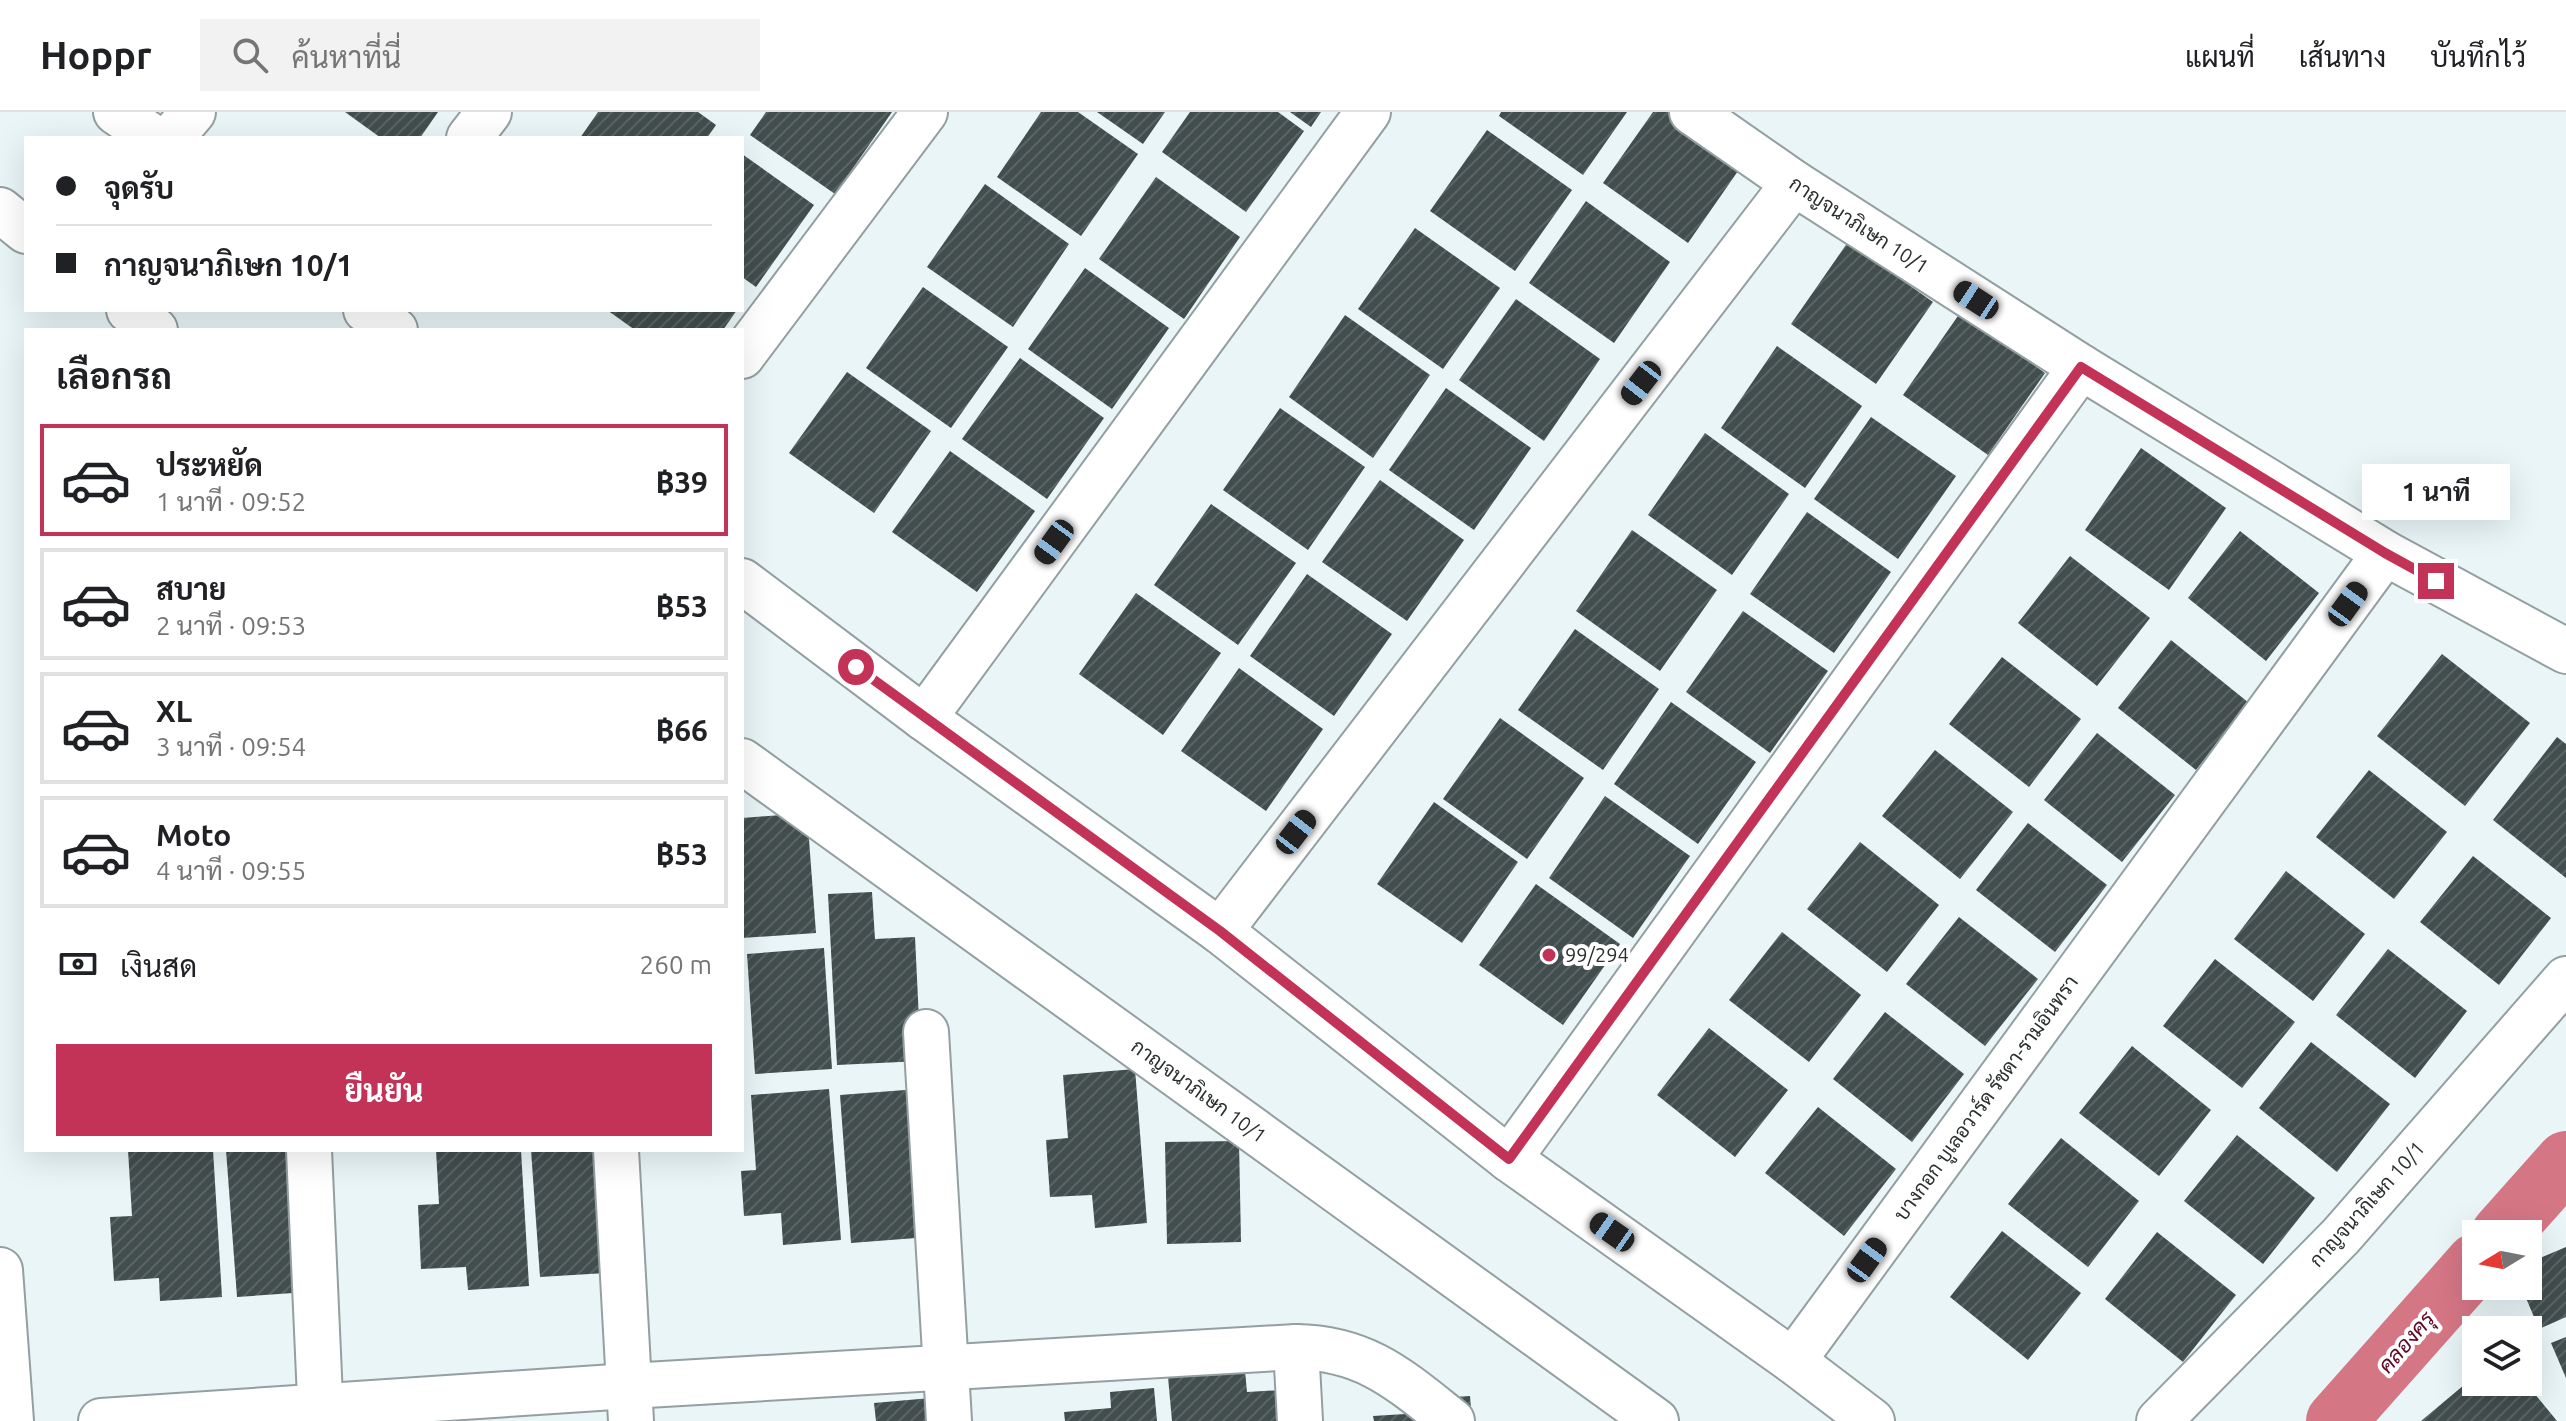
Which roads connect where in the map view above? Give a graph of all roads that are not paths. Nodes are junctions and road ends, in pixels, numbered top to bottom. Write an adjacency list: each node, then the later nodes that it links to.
1 (116, 112): 7 (street)
2 (193, 112): 8 (street)
3 (489, 112): 9 (street)
4 (925, 112): 17 (street)
5 (1368, 112): 22 (street)
6 (1692, 112): 10 (street, กาญจนาภิเษก 10/1)
7 (151, 136)
8 (173, 136)
9 (471, 136)
10 (1794, 183): 18 (street, กาญจนาภิเษก 10/1); 24 (street)
11 (0, 210): 12 (street)
12 (24, 229)
13 (132, 312): 15 (street)
14 (369, 312): 16 (street)
15 (152, 328)
16 (392, 328)
17 (744, 353)
18 (2081, 367): 19 (street, กาญจนาภิเษก 10/1); 29 (street)
19 (2385, 553): 21 (street, กาญจนาภิเษก 10/1); 32 (street, บางกอก บูเลอวาร์ด รัชดา-รามอินทรา)
20 (744, 583): 22 (street)
21 (2566, 651)
22 (924, 718): 24 (street)
23 (744, 762): 41 (street, กาญจนาภิเษก 10/1)
24 (1220, 931): 29 (street)
25 (2566, 979): 43 (street, กาญจนาภิเษก 10/1)
26 (926, 1032): 33 (street)
27 (309, 1152): 35 (street)
28 (616, 1152): 34 (street)
29 (1509, 1159): 32 (street)
30 (0, 1270): 36 (street)
31 (1296, 1347): 33 (street); 39 (street); 40 (street)
32 (1793, 1361): 42 (street)
33 (945, 1369): 34 (street); 38 (street)
34 (630, 1403): 35 (street)
35 (321, 1414): 37 (street)
36 (11, 1421)
37 (101, 1421)
38 (949, 1421)
39 (1300, 1421)
40 (1452, 1421)
41 (1656, 1421)
42 (1872, 1421)
43 (2159, 1421)

